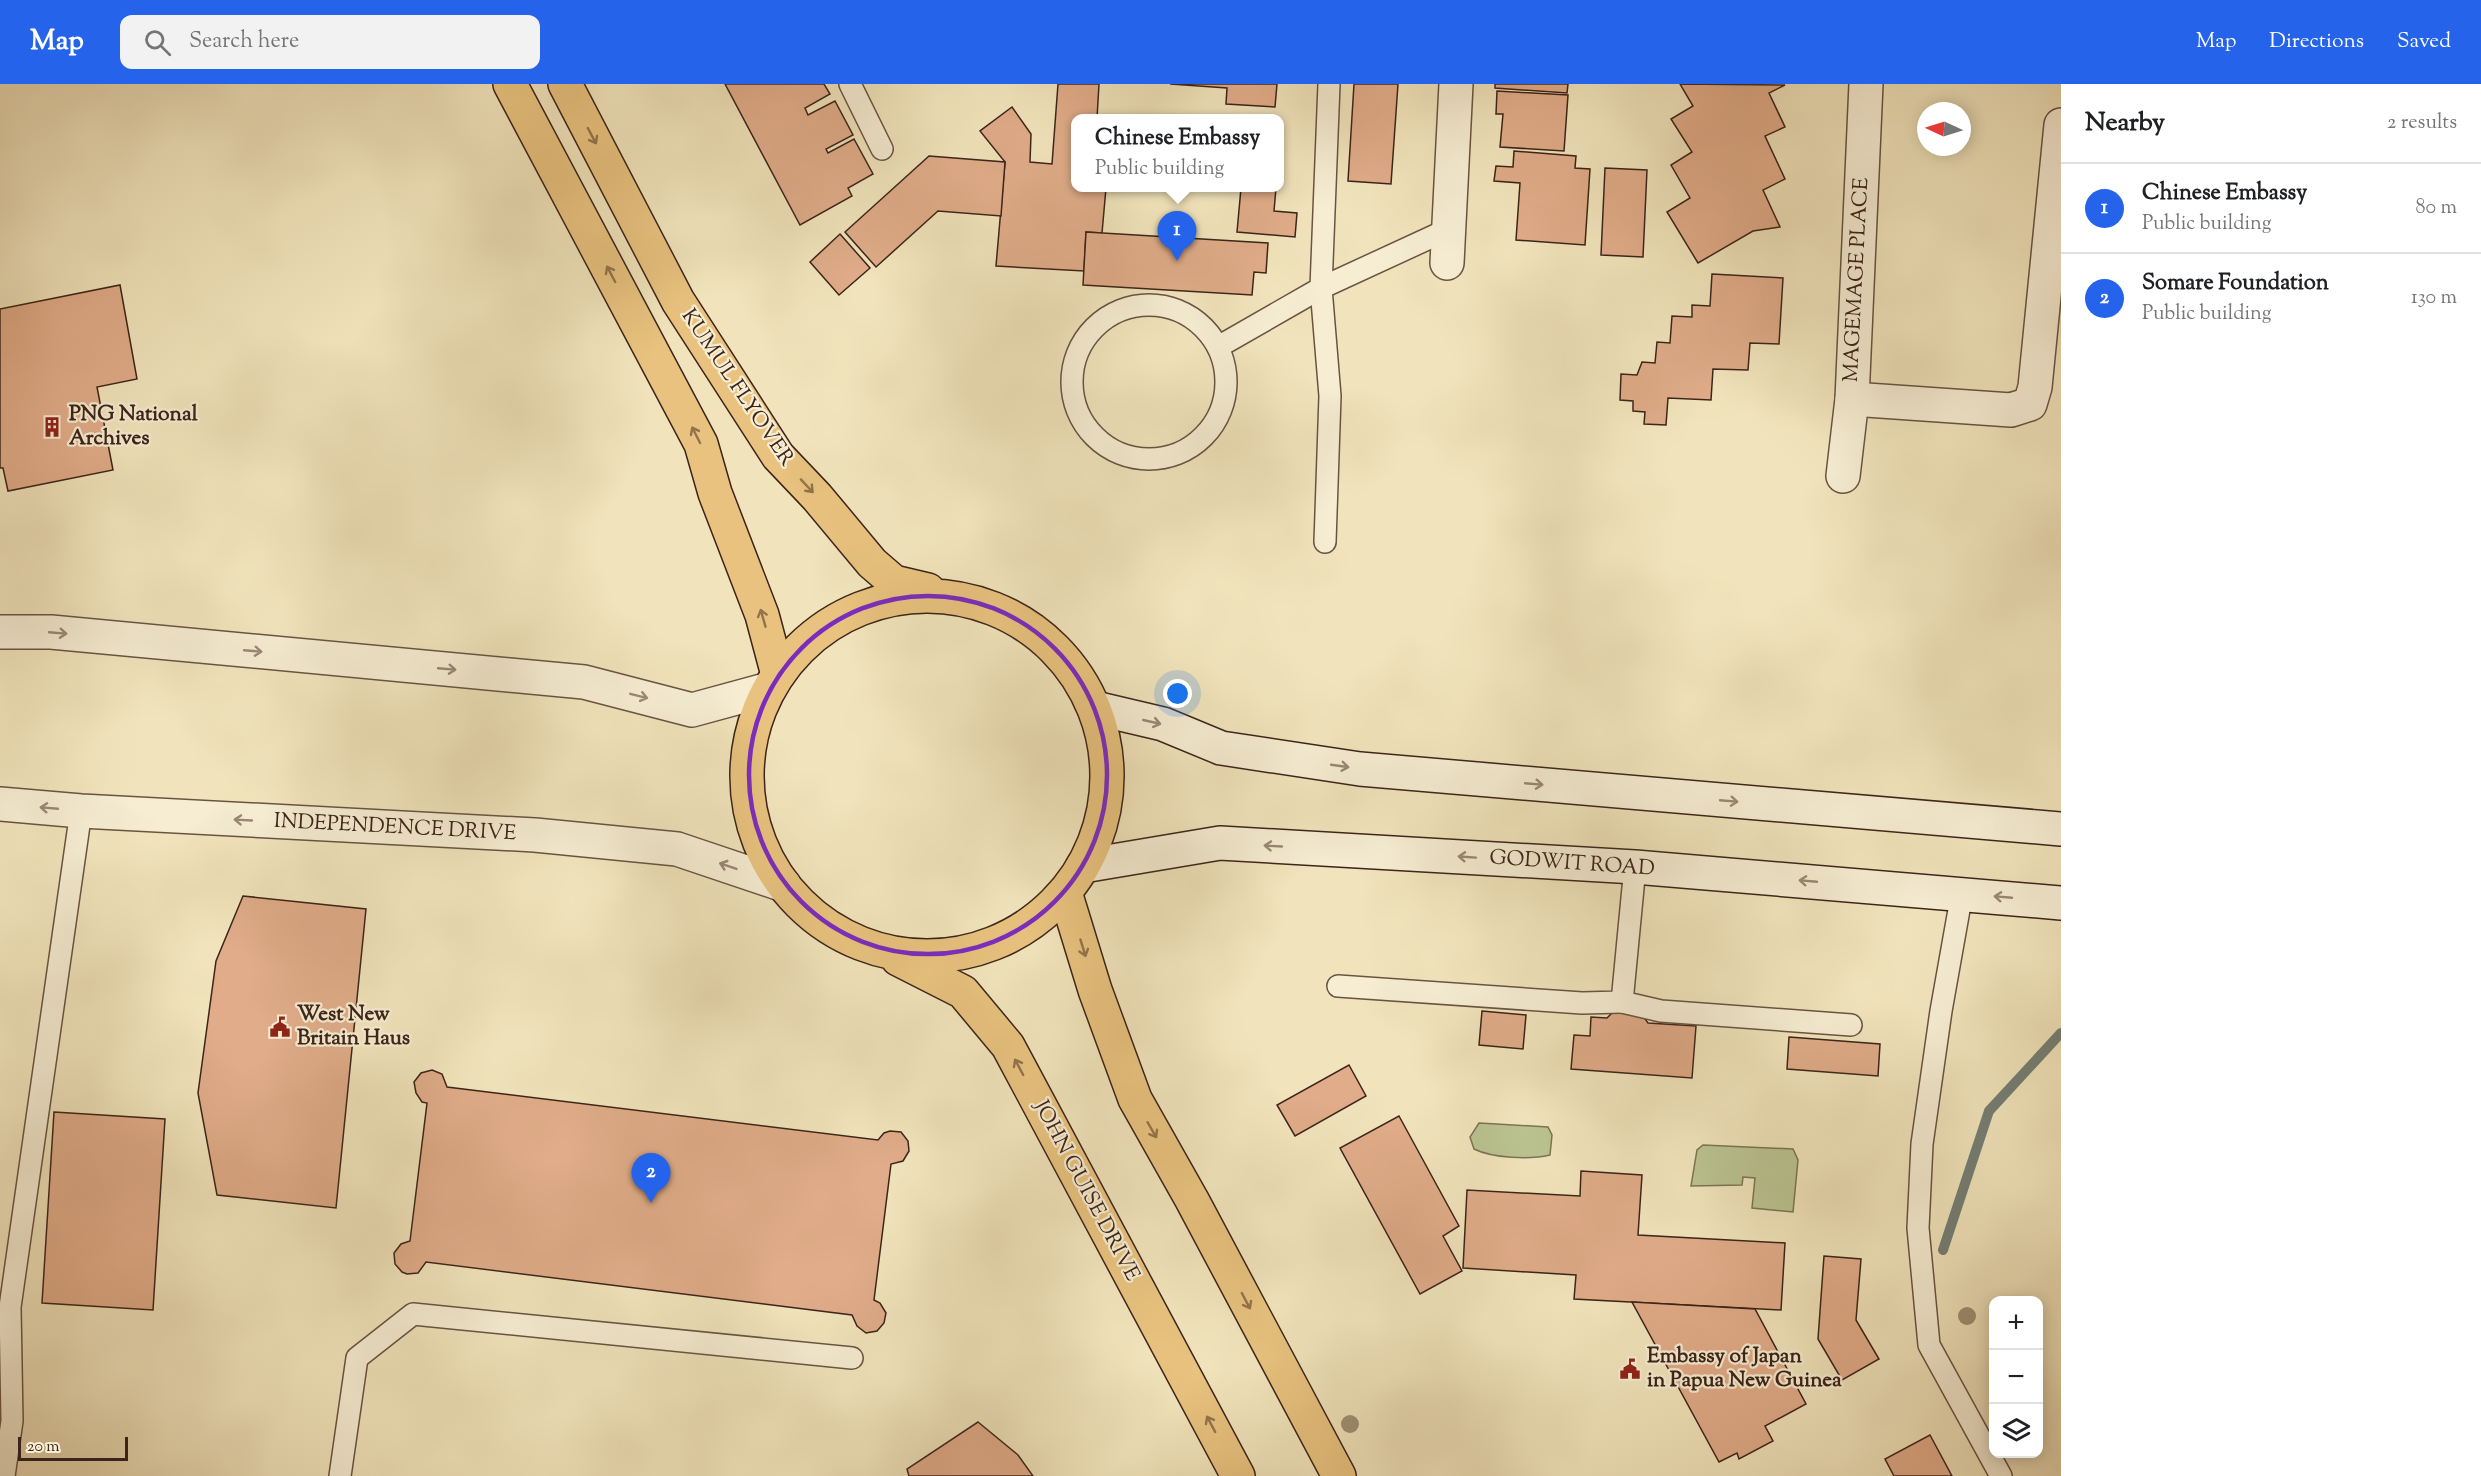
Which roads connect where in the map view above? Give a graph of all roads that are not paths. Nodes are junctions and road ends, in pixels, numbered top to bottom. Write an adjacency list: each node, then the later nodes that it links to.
1 (510, 84): 18 (highway, one-way to 1)
2 (565, 84): 16 (highway, KUMUL FLYOVER, one-way to 16)
3 (850, 84): 8 (lane)
4 (1329, 84): 11 (lane)
5 (1456, 84): 9 (street)
6 (1866, 84): 13 (street, MAGEMAGE PLACE)
7 (2061, 125): 13 (street)
8 (882, 150)
9 (1449, 229): 10 (street); 11 (lane)
10 (1447, 263)
11 (1321, 288): 12 (lane); 15 (lane)
12 (1218, 347): 12 (lane)
13 (1852, 399): 14 (street, MAGEMAGE PLACE)
14 (1843, 476)
15 (1325, 542)
16 (991, 606): 18 (highway); 19 (highway)
17 (0, 632): 18 (street, one-way to 18)
18 (774, 682): 25 (highway)
19 (1095, 708): 22 (street, one-way to 22); 24 (highway)
20 (0, 804): 21 (street, INDEPENDENCE DRIVE, one-way to 20)
21 (81, 812): 25 (street, INDEPENDENCE DRIVE, one-way to 21); 33 (lane)
22 (2061, 829)
23 (1635, 867): 24 (street, GODWIT ROAD, one-way to 24); 26 (street, GODWIT ROAD, one-way to 23); 30 (lane)
24 (1074, 879): 28 (highway); 36 (highway, one-way to 36)
25 (784, 885): 28 (highway)
26 (1962, 893): 27 (street, GODWIT ROAD, one-way to 26); 37 (lane)
27 (2061, 903)
28 (884, 952): 35 (highway, JOHN GUISE DRIVE, one-way to 28)
29 (1338, 986): 30 (lane)
30 (1622, 1002): 31 (lane)
31 (1851, 1025)
32 (852, 1358): 34 (lane)
33 (4, 1476)
34 (340, 1476)
35 (1238, 1476)
36 (1339, 1476)
37 (2001, 1476)

